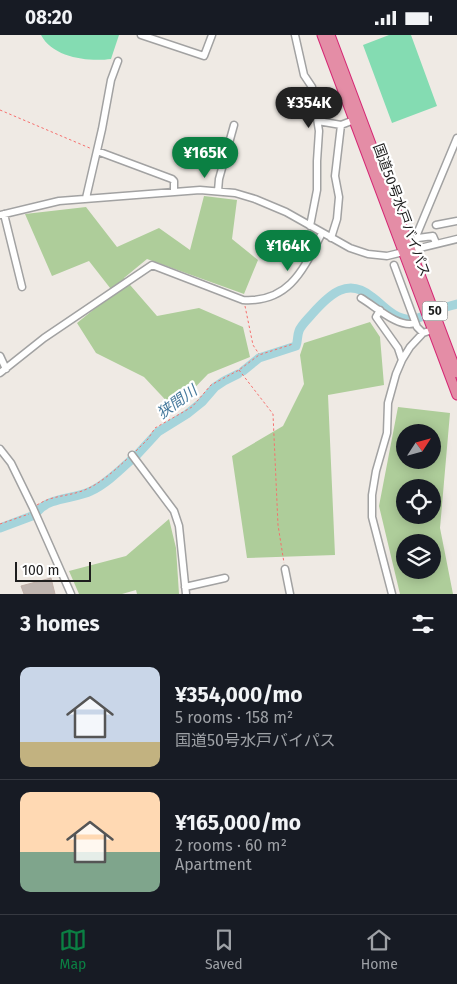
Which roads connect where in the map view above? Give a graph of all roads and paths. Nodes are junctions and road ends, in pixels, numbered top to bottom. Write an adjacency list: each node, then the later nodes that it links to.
1 (141, 35): 2 (street)
2 (212, 35)
3 (295, 35): 9 (street)
4 (322, 35): 8 (highway, 国道50号水戸バイパス / 50)
5 (330, 35): 25 (highway, 国道50号水戸バイパス / 50)
6 (118, 61): 13 (street)
7 (0, 111): 13 (path)
8 (354, 120): 11 (street); 25 (highway, 国道50号水戸バイパス / 50)
9 (318, 121): 11 (street); 20 (street)
10 (234, 125): 15 (street)
11 (341, 125): 22 (street)
12 (457, 138): 24 (street)
13 (97, 151): 14 (street); 16 (street)
14 (174, 191): 15 (street); 16 (street)
15 (218, 191): 20 (street)
16 (86, 198): 17 (street)
17 (2, 214): 27 (street)
18 (457, 221): 19 (street)
19 (436, 225)
20 (310, 226): 21 (street)
21 (322, 233): 22 (street); 29 (street)
22 (331, 238): 25 (street)
23 (457, 239): 24 (street)
24 (436, 243): 25 (street)
25 (407, 251): 32 (highway, 国道50号水戸バイパス / 50); 40 (highway, 国道50号水戸バイパス / 50)
26 (394, 265): 31 (street)
27 (22, 287)
28 (361, 297): 30 (street)
29 (243, 300): 35 (path); 39 (street)
30 (380, 310): 31 (street); 37 (street)
31 (415, 323): 33 (street)
32 (432, 330): 33 (street); 41 (highway, 国道50号水戸バイパス / 50)
33 (423, 333): 37 (street)
34 (292, 344): 35 (path)
35 (259, 355): 38 (path)
36 (0, 356): 39 (street)
37 (402, 360): 51 (street)
38 (239, 370): 43 (path); 46 (path)
39 (3, 371)
40 (457, 373)
41 (457, 395)
42 (0, 449): 44 (street)
43 (132, 455): 44 (path); 48 (street)
44 (33, 510): 45 (path); 49 (street)
45 (0, 524)
46 (285, 569): 50 (street)
47 (225, 578): 48 (street)
48 (185, 591)
49 (72, 594)
50 (290, 594)
51 (392, 594)

